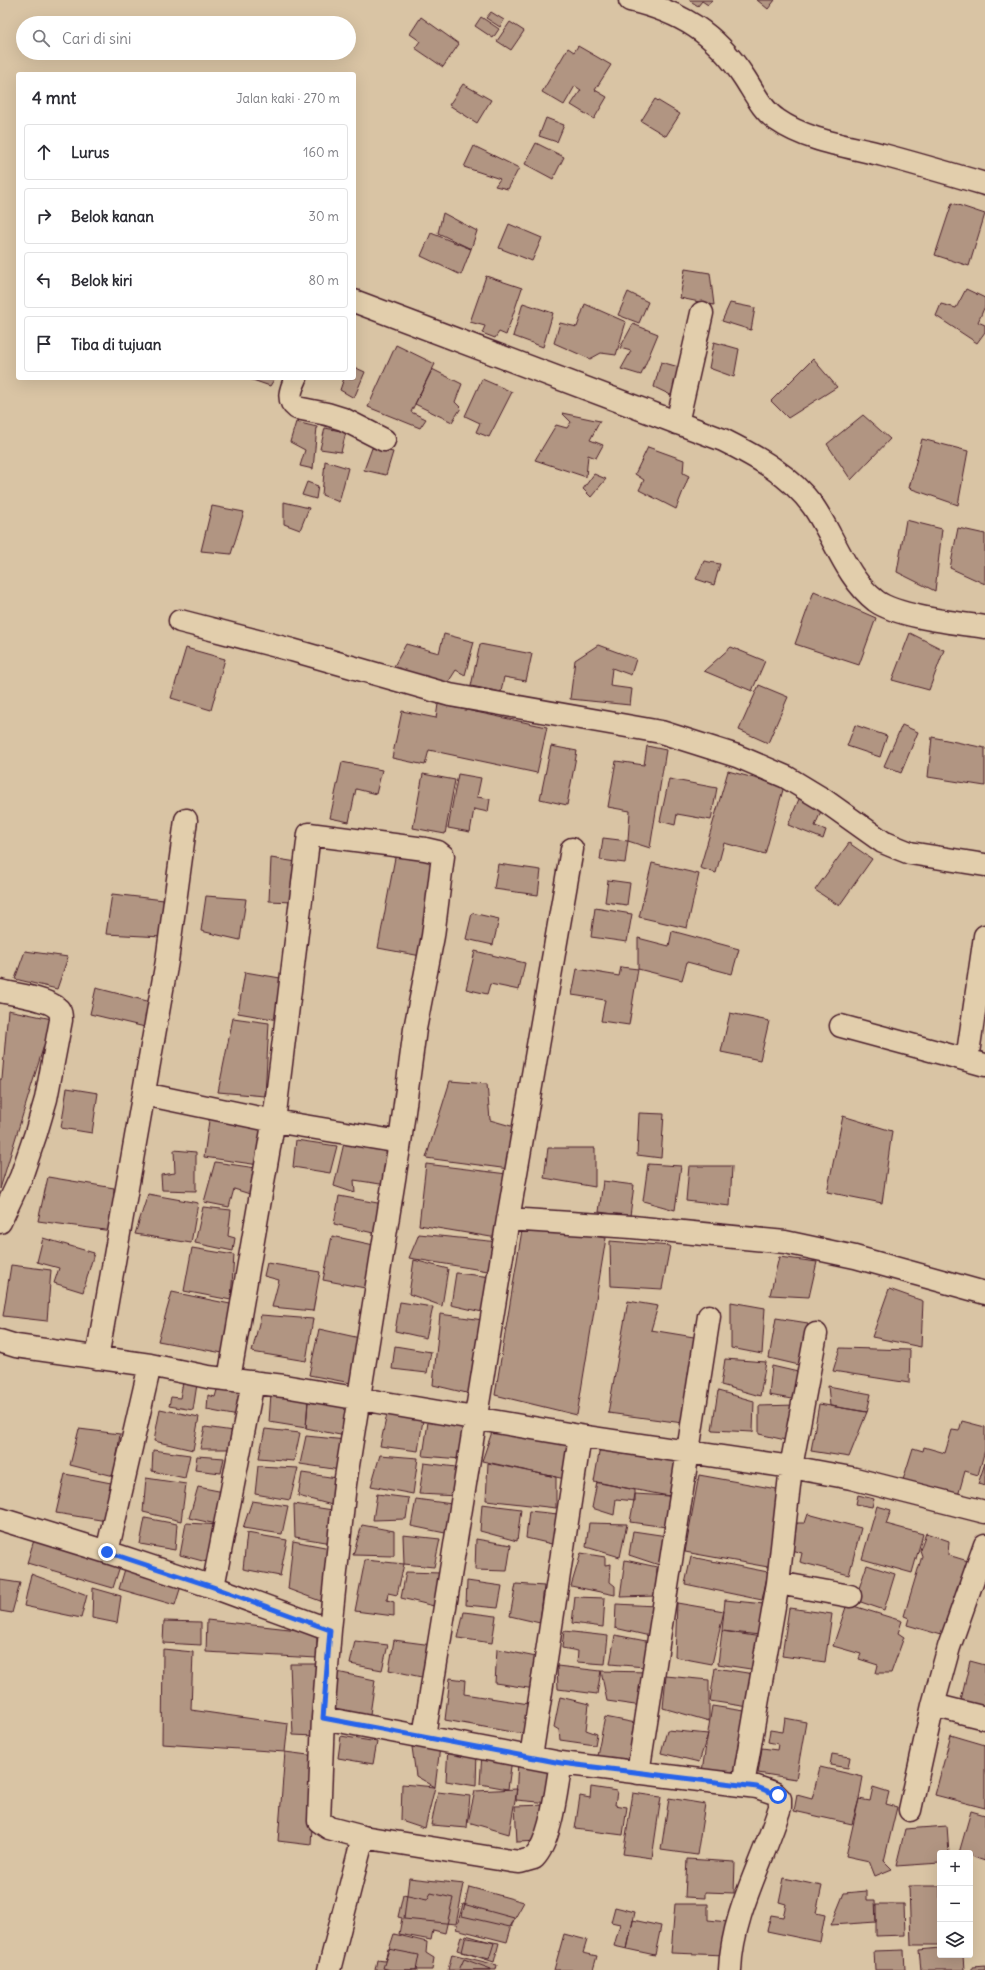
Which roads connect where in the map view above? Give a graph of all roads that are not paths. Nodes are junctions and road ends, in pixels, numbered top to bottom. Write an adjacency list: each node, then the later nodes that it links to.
1 (630, 0): 2 (street)
2 (985, 184)
3 (356, 302): 6 (street)
4 (702, 313): 6 (street)
5 (295, 380): 7 (street)
6 (678, 423): 9 (street)
7 (384, 440)
8 (180, 622): 12 (street)
9 (985, 627)
10 (186, 820): 17 (street)
11 (572, 849): 20 (street)
12 (985, 865)
13 (985, 936): 16 (street)
14 (0, 991): 21 (street)
15 (841, 1026): 16 (street)
16 (976, 1063)
17 (144, 1094): 18 (street); 26 (street)
18 (274, 1121): 19 (street); 19 (street); 28 (street)
19 (400, 1142): 30 (street)
20 (508, 1219): 22 (street); 31 (street)
21 (0, 1220)
22 (985, 1293)
23 (708, 1316): 33 (street)
24 (816, 1334): 34 (street)
25 (0, 1342): 26 (street)
26 (97, 1358): 27 (street)
27 (150, 1365): 28 (street); 38 (street)
28 (229, 1379): 29 (street)
29 (253, 1382): 30 (street); 40 (street)
30 (357, 1398): 31 (street); 42 (street)
31 (476, 1418): 32 (street); 46 (street)
32 (580, 1436): 33 (street); 47 (street)
33 (687, 1451): 34 (street); 49 (street)
34 (791, 1467): 35 (street); 39 (street)
35 (985, 1512)
36 (0, 1519): 38 (street)
37 (985, 1545): 43 (street)
38 (107, 1552): 40 (street)
39 (778, 1583): 41 (street); 50 (street)
40 (213, 1587): 42 (street)
41 (850, 1596)
42 (330, 1630): 44 (street)
43 (933, 1704): 45 (street); 51 (street)
44 (323, 1718): 46 (street); 52 (street)
45 (985, 1718)
46 (424, 1736): 47 (street)
47 (531, 1757): 48 (street)
48 (561, 1763): 49 (street); 52 (street)
49 (638, 1773): 50 (street)
50 (743, 1785): 54 (street)
51 (910, 1810)
52 (363, 1837): 53 (street)
53 (329, 1970)
54 (730, 1970)

